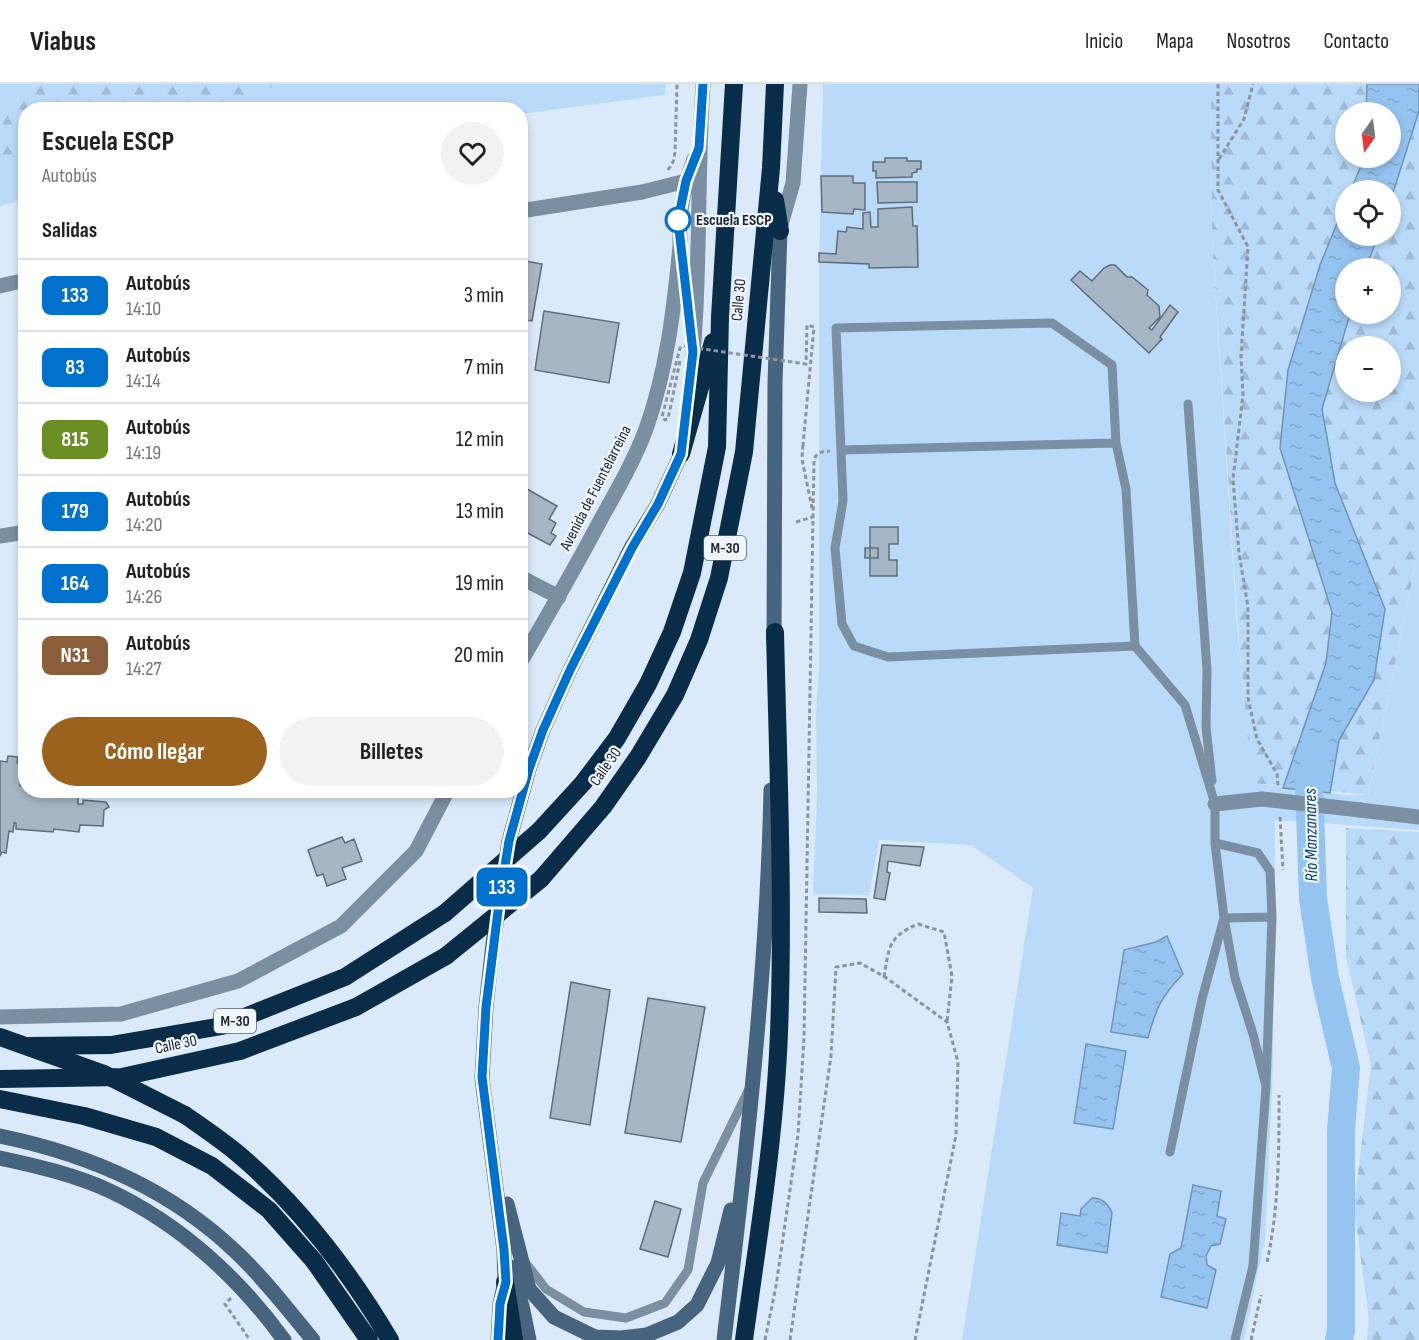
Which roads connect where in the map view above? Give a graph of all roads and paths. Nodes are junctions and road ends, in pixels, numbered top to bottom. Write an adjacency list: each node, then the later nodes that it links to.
1 (677, 84): 11 (path)
2 (703, 84): 8 (street)
3 (734, 84): 20 (highway, Calle 30 / M-30)
4 (775, 84): 10 (highway, Calle 30 / M-30)
5 (800, 84): 16 (street)
6 (1218, 84): 9 (path)
7 (1253, 84): 9 (path)
8 (699, 148): 12 (street, Avenida de Fuentelarreina); 21 (street)
9 (1218, 164): 37 (path)
10 (771, 168): 16 (highway); 52 (highway, Calle 30 / M-30, bridge)
11 (662, 174)
12 (686, 181): 13 (street); 14 (street, Avenida de Fuentelarreina)
13 (642, 192): 14 (street); 15 (street)
14 (681, 202): 17 (street, Avenida de Fuentelarreina)
15 (528, 210)
16 (780, 231): 33 (street)
17 (680, 246): 21 (street, Avenida de Fuentelarreina); 32 (street, Avenida de Fuentelarreina)
18 (18, 282): 19 (street)
19 (0, 286)
20 (720, 317): 26 (highway); 51 (highway, Calle 30 / M-30, bridge)
21 (693, 352): 26 (street)
22 (680, 361): 27 (path, bridge)
23 (1188, 404): 40 (lane)
24 (1116, 443): 25 (lane); 25 (lane); 34 (lane)
25 (841, 450): 27 (path); 34 (lane)
26 (681, 454): 36 (street)
27 (813, 517): 28 (path); 78 (path)
28 (796, 522)
29 (18, 533): 30 (street)
30 (0, 536)
31 (528, 582): 32 (street)
32 (560, 597): 35 (street, Avenida de Fuentelarreina)
33 (775, 632): 53 (street); 77 (highway)
34 (1135, 646): 40 (lane)
35 (528, 650)
36 (528, 773)
37 (1279, 797)
38 (444, 798): 48 (street)
39 (521, 798): 61 (street)
40 (1215, 804): 42 (street, bridge); 43 (lane)
41 (1280, 808): 44 (path)
42 (1419, 817)
43 (1215, 843): 45 (lane); 46 (lane)
44 (1283, 874)
45 (1272, 917): 46 (lane); 54 (lane)
46 (1224, 918): 54 (lane); 58 (lane)
47 (884, 977): 49 (path); 49 (path); 79 (path)
48 (0, 1017)
49 (947, 1022): 80 (path)
50 (0, 1037): 72 (highway, bridge)
51 (0, 1043)
52 (0, 1079)
53 (753, 1082): 59 (street); 63 (lane)
54 (1266, 1086): 81 (lane)
55 (1280, 1092): 64 (path)
56 (0, 1099): 71 (highway)
57 (0, 1136): 70 (street)
58 (1170, 1152)
59 (745, 1156): 63 (street); 76 (street)
60 (0, 1158): 67 (street)
61 (495, 1167): 62 (street); 63 (street)
62 (504, 1250): 65 (street); 75 (street)
63 (520, 1255)
64 (1267, 1263)
65 (506, 1282): 73 (street); 74 (highway)
66 (1262, 1285): 82 (path)
67 (242, 1288): 68 (path); 69 (street)
68 (250, 1340)
69 (284, 1340)
70 (314, 1340)
71 (369, 1340)
72 (390, 1340)
73 (498, 1340)
74 (514, 1340)
75 (529, 1340)
76 (724, 1340)
77 (744, 1340)
78 (765, 1340)
79 (790, 1340)
80 (915, 1340)
81 (1235, 1340)
82 (1251, 1340)

